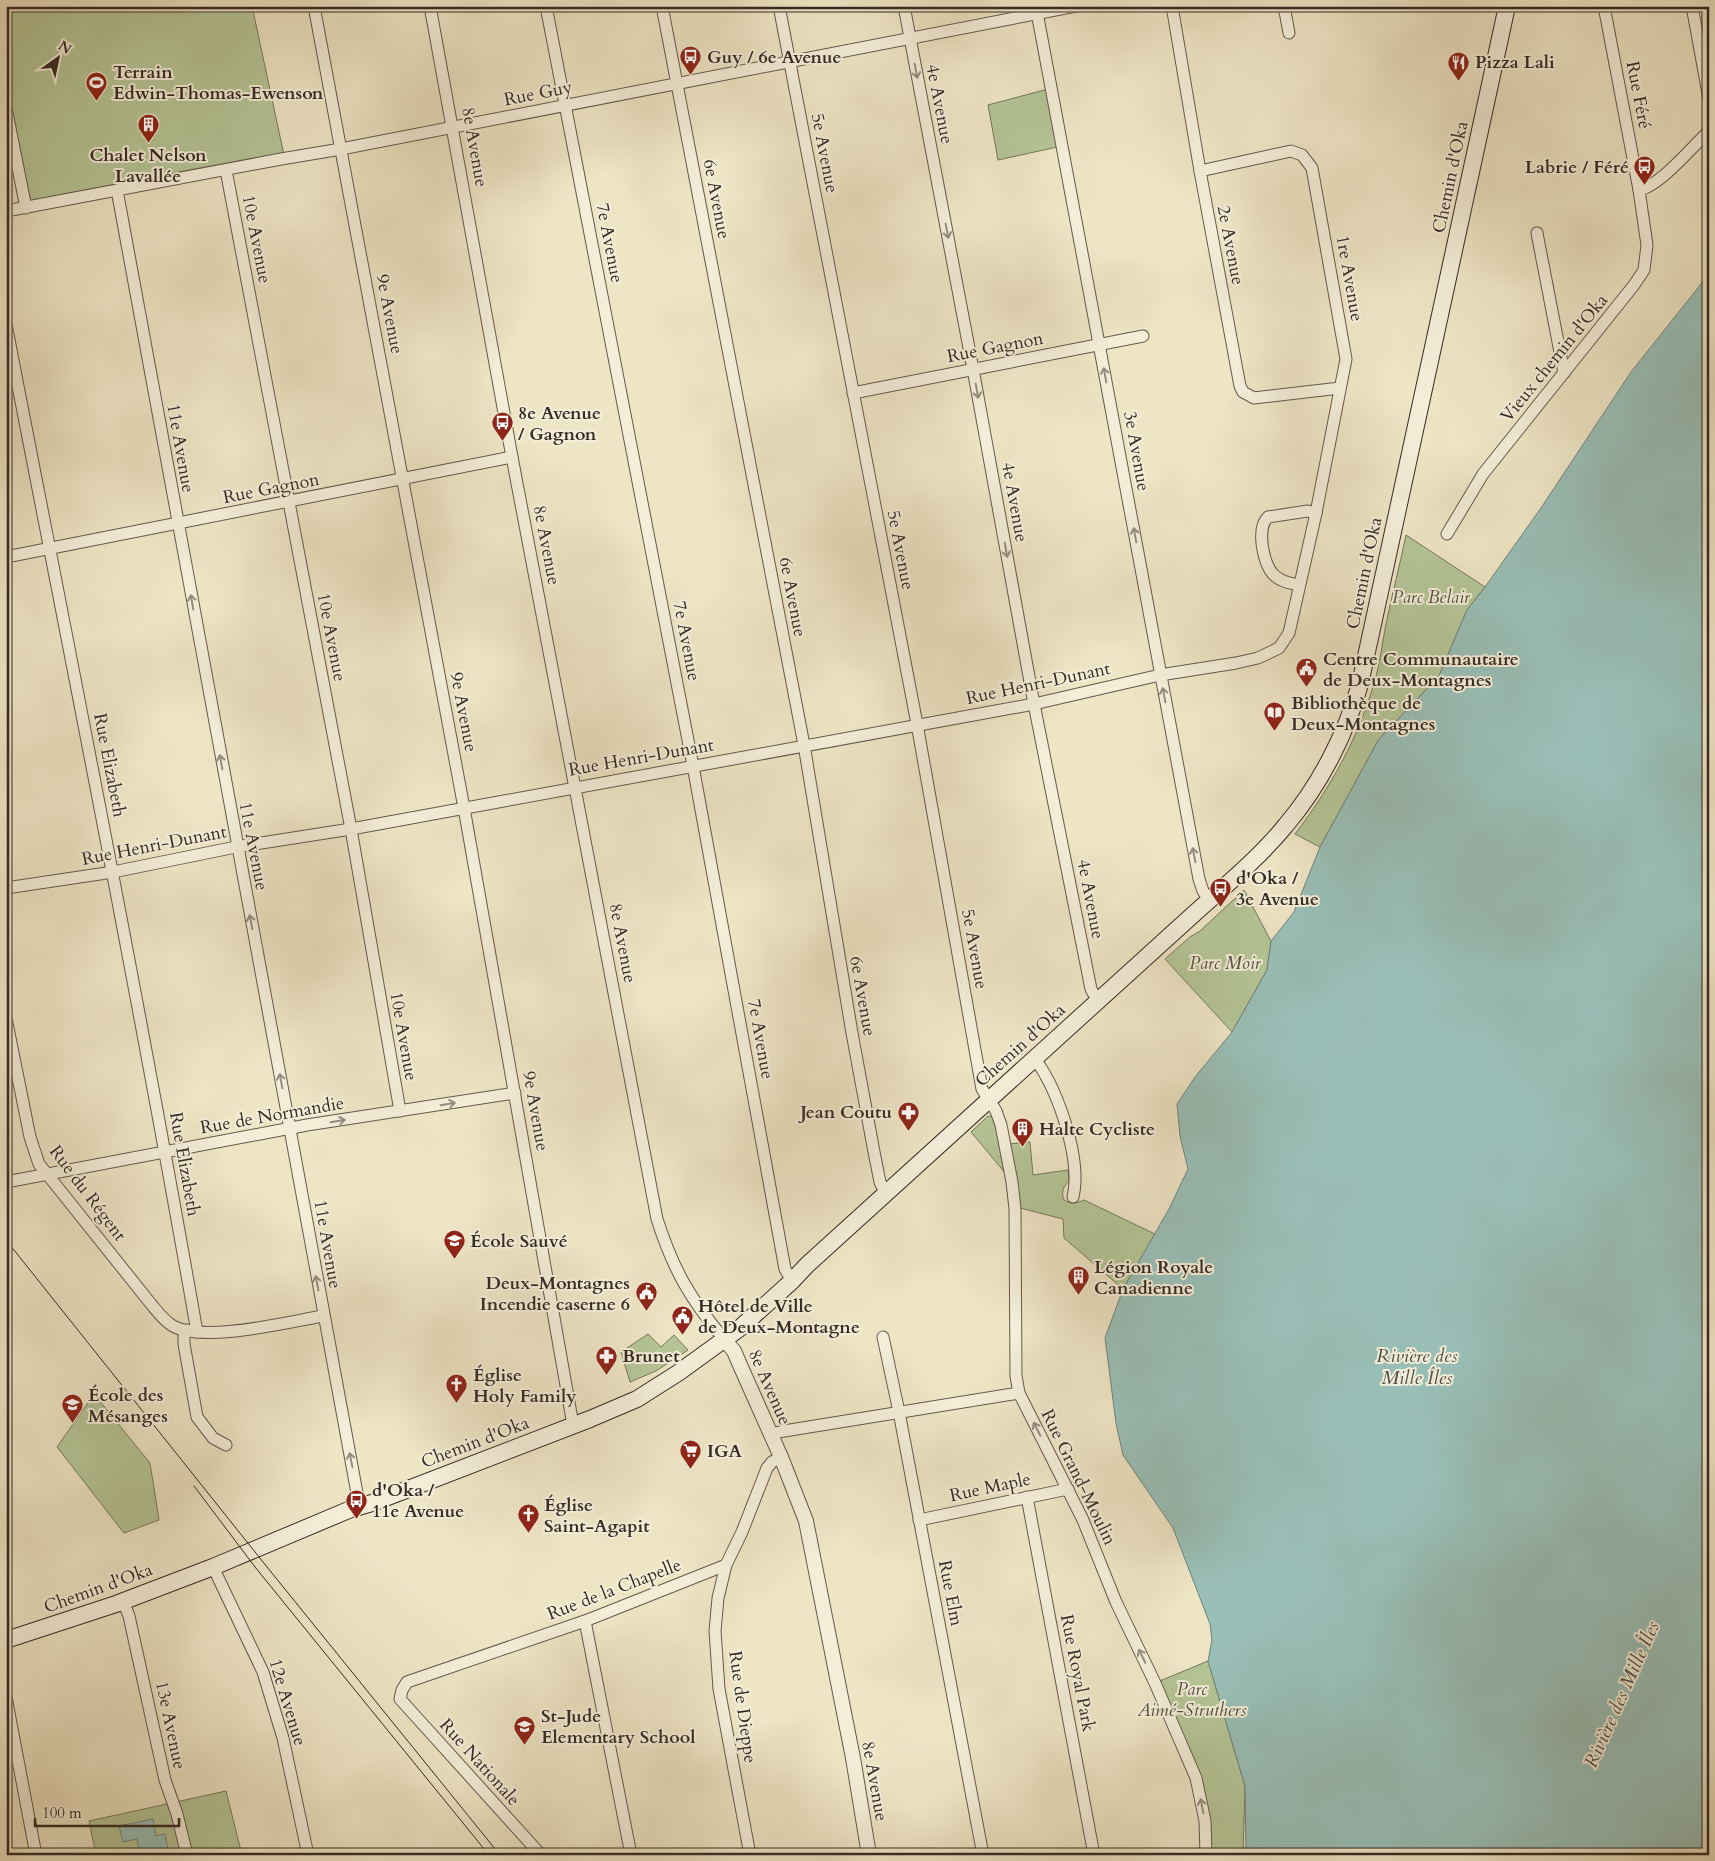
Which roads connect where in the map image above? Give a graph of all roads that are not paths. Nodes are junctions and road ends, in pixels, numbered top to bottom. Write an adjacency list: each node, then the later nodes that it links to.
1 (314, 6): 23 (street, 9e Avenue)
2 (430, 6): 21 (street, 8e Avenue)
3 (546, 6): 19 (street, 7e Avenue)
4 (662, 6): 17 (street, 6e Avenue)
5 (779, 6): 16 (street, 5e Avenue)
6 (904, 6): 15 (street, 4e Avenue)
7 (1076, 6): 13 (street, Rue Guy)
8 (1172, 6): 25 (street, 2e Avenue)
9 (1284, 6): 14 (street)
10 (1507, 6): 59 (main road, Chemin d'Oka)
11 (1604, 6): 27 (street, Rue Féré)
12 (1692, 6): 18 (street)
13 (1037, 10): 15 (street, Rue Guy); 33 (street, 3e Avenue)
14 (1289, 33)
15 (910, 38): 16 (street, Rue Guy); 34 (street, 4e Avenue, one-way to 34)
16 (790, 62): 17 (street, Rue Guy); 37 (street, 5e Avenue)
17 (677, 83): 19 (street, Rue Guy); 51 (street, 6e Avenue)
18 (1709, 99)
19 (565, 105): 21 (street, Rue Guy); 52 (street, 7e Avenue)
20 (6, 108): 28 (street)
21 (453, 127): 23 (street, Rue Guy); 38 (street, 8e Avenue)
22 (1709, 131): 27 (street)
23 (341, 149): 24 (street, Rue Guy); 39 (street, 9e Avenue)
24 (226, 170): 26 (street, Rue Guy); 40 (street, 10e Avenue)
25 (1200, 170): 36 (street, 2e Avenue); 36 (street, 1re Avenue)
26 (117, 190): 28 (street, Rue Guy); 42 (street, 11e Avenue)
27 (1639, 190): 35 (street, Vieux chemin d'Oka)
28 (26, 208): 29 (street, Rue Guy)
29 (6, 211)
30 (1537, 233): 35 (street)
31 (6, 324): 44 (street, Rue Elizabeth)
32 (1143, 336): 33 (street, Rue Gagnon)
33 (1100, 345): 34 (street, Rue Gagnon); 48 (street, 3e Avenue, one-way to 33)
34 (973, 369): 37 (street, Rue Gagnon); 49 (street, 4e Avenue, one-way to 49)
35 (1564, 373): 43 (street, Vieux chemin d'Oka)
36 (1340, 388): 41 (street, 1re Avenue)
37 (853, 393): 50 (street, 5e Avenue)
38 (512, 458): 39 (street, Rue Gagnon); 53 (street, 8e Avenue)
39 (403, 480): 40 (street, Rue Gagnon); 54 (street, 9e Avenue)
40 (288, 503): 42 (street, Rue Gagnon); 55 (street, 10e Avenue)
41 (1316, 513): 46 (street, 1re Avenue); 46 (street)
42 (178, 523): 44 (street, Rue Gagnon); 56 (street, 11e Avenue, one-way to 42)
43 (1447, 534)
44 (49, 549): 45 (street, Rue Gagnon); 57 (street, Rue Elizabeth)
45 (6, 557)
46 (1299, 585): 47 (street, 1re Avenue)
47 (1278, 648): 48 (street, Rue Henri-Dunant)
48 (1160, 675): 49 (street, Rue Henri-Dunant); 59 (street, 3e Avenue, one-way to 48)
49 (1034, 704): 50 (street, Rue Henri-Dunant); 60 (street, 4e Avenue)
50 (917, 724): 51 (street, Rue Henri-Dunant); 64 (street, 5e Avenue)
51 (804, 745): 52 (street, Rue Henri-Dunant); 70 (street, 6e Avenue)
52 (693, 766): 53 (street, Rue Henri-Dunant); 72 (street, 7e Avenue)
53 (574, 788): 54 (street, Rue Henri-Dunant); 76 (street, 8e Avenue)
54 (464, 808): 55 (street, Rue Henri-Dunant); 63 (street, 9e Avenue)
55 (351, 829): 56 (street, Rue Henri-Dunant); 65 (street, 10e Avenue)
56 (236, 846): 57 (street, Rue Henri-Dunant); 66 (street, 11e Avenue, one-way to 56)
57 (112, 872): 58 (street, Rue Henri-Dunant); 67 (street, Rue Elizabeth)
58 (6, 888)
59 (1210, 900): 60 (main road, Chemin d'Oka)
60 (1098, 1002): 62 (main road, Chemin d'Oka)
61 (6, 1018): 68 (street, Rue du Régent)
62 (1035, 1059): 64 (main road, Chemin d'Oka); 71 (street)
63 (515, 1093): 65 (street, Rue de Normandie, one-way to 63); 79 (street, 9e Avenue)
64 (989, 1100): 70 (main road, Chemin d'Oka); 77 (street, Rue Grand-Moulin)
65 (400, 1112): 66 (street, Rue de Normandie, one-way to 65)
66 (290, 1129): 67 (street, Rue de Normandie); 73 (street, 11e Avenue, one-way to 66)
67 (166, 1152): 68 (street, Rue de Normandie); 74 (street, Rue Elizabeth)
68 (49, 1175): 69 (street, Rue de Normandie); 74 (street, Rue du Régent)
69 (6, 1182)
70 (886, 1194): 72 (main road, Chemin d'Oka)
71 (1073, 1197)
72 (792, 1281): 76 (main road, Chemin d'Oka)
73 (324, 1316): 74 (street); 85 (street, 11e Avenue, one-way to 73)
74 (192, 1331): 81 (street)
75 (883, 1337): 78 (street, Rue Elm)
76 (724, 1339): 79 (main road, Chemin d'Oka); 80 (street, 8e Avenue)
77 (1019, 1393): 78 (street); 83 (street, Rue Grand-Moulin, one-way to 77)
78 (899, 1412): 80 (street); 86 (street, Rue Elm)
79 (573, 1425): 85 (main road, Chemin d'Oka)
80 (771, 1434): 82 (street, 8e Avenue)
81 (226, 1445)
82 (781, 1457): 87 (street); 100 (street, 8e Avenue)
83 (1068, 1489): 84 (street, Rue Maple); 103 (street, Rue Grand-Moulin, one-way to 83)
84 (1027, 1497): 86 (street, Rue Maple); 102 (street, Rue Royal Park)
85 (362, 1507): 88 (main road, Chemin d'Oka)
86 (919, 1520): 101 (street, Rue Elm)
87 (726, 1565): 90 (street, Rue de la Chapelle); 99 (street, Rue de Dieppe)
88 (213, 1567): 89 (main road, Chemin d'Oka); 97 (street, 12e Avenue)
89 (123, 1601): 91 (main road, Chemin d'Oka); 96 (street, 13e Avenue)
90 (585, 1621): 92 (street, Rue de la Chapelle); 94 (street)
91 (6, 1640)
92 (402, 1690): 98 (street, Rue Nationale)
93 (6, 1697): 95 (street)
94 (627, 1854)
95 (36, 1855)
96 (187, 1855)
97 (308, 1855)
98 (540, 1855)
99 (750, 1855)
100 (870, 1855)
101 (983, 1855)
102 (1094, 1855)
103 (1206, 1855)

